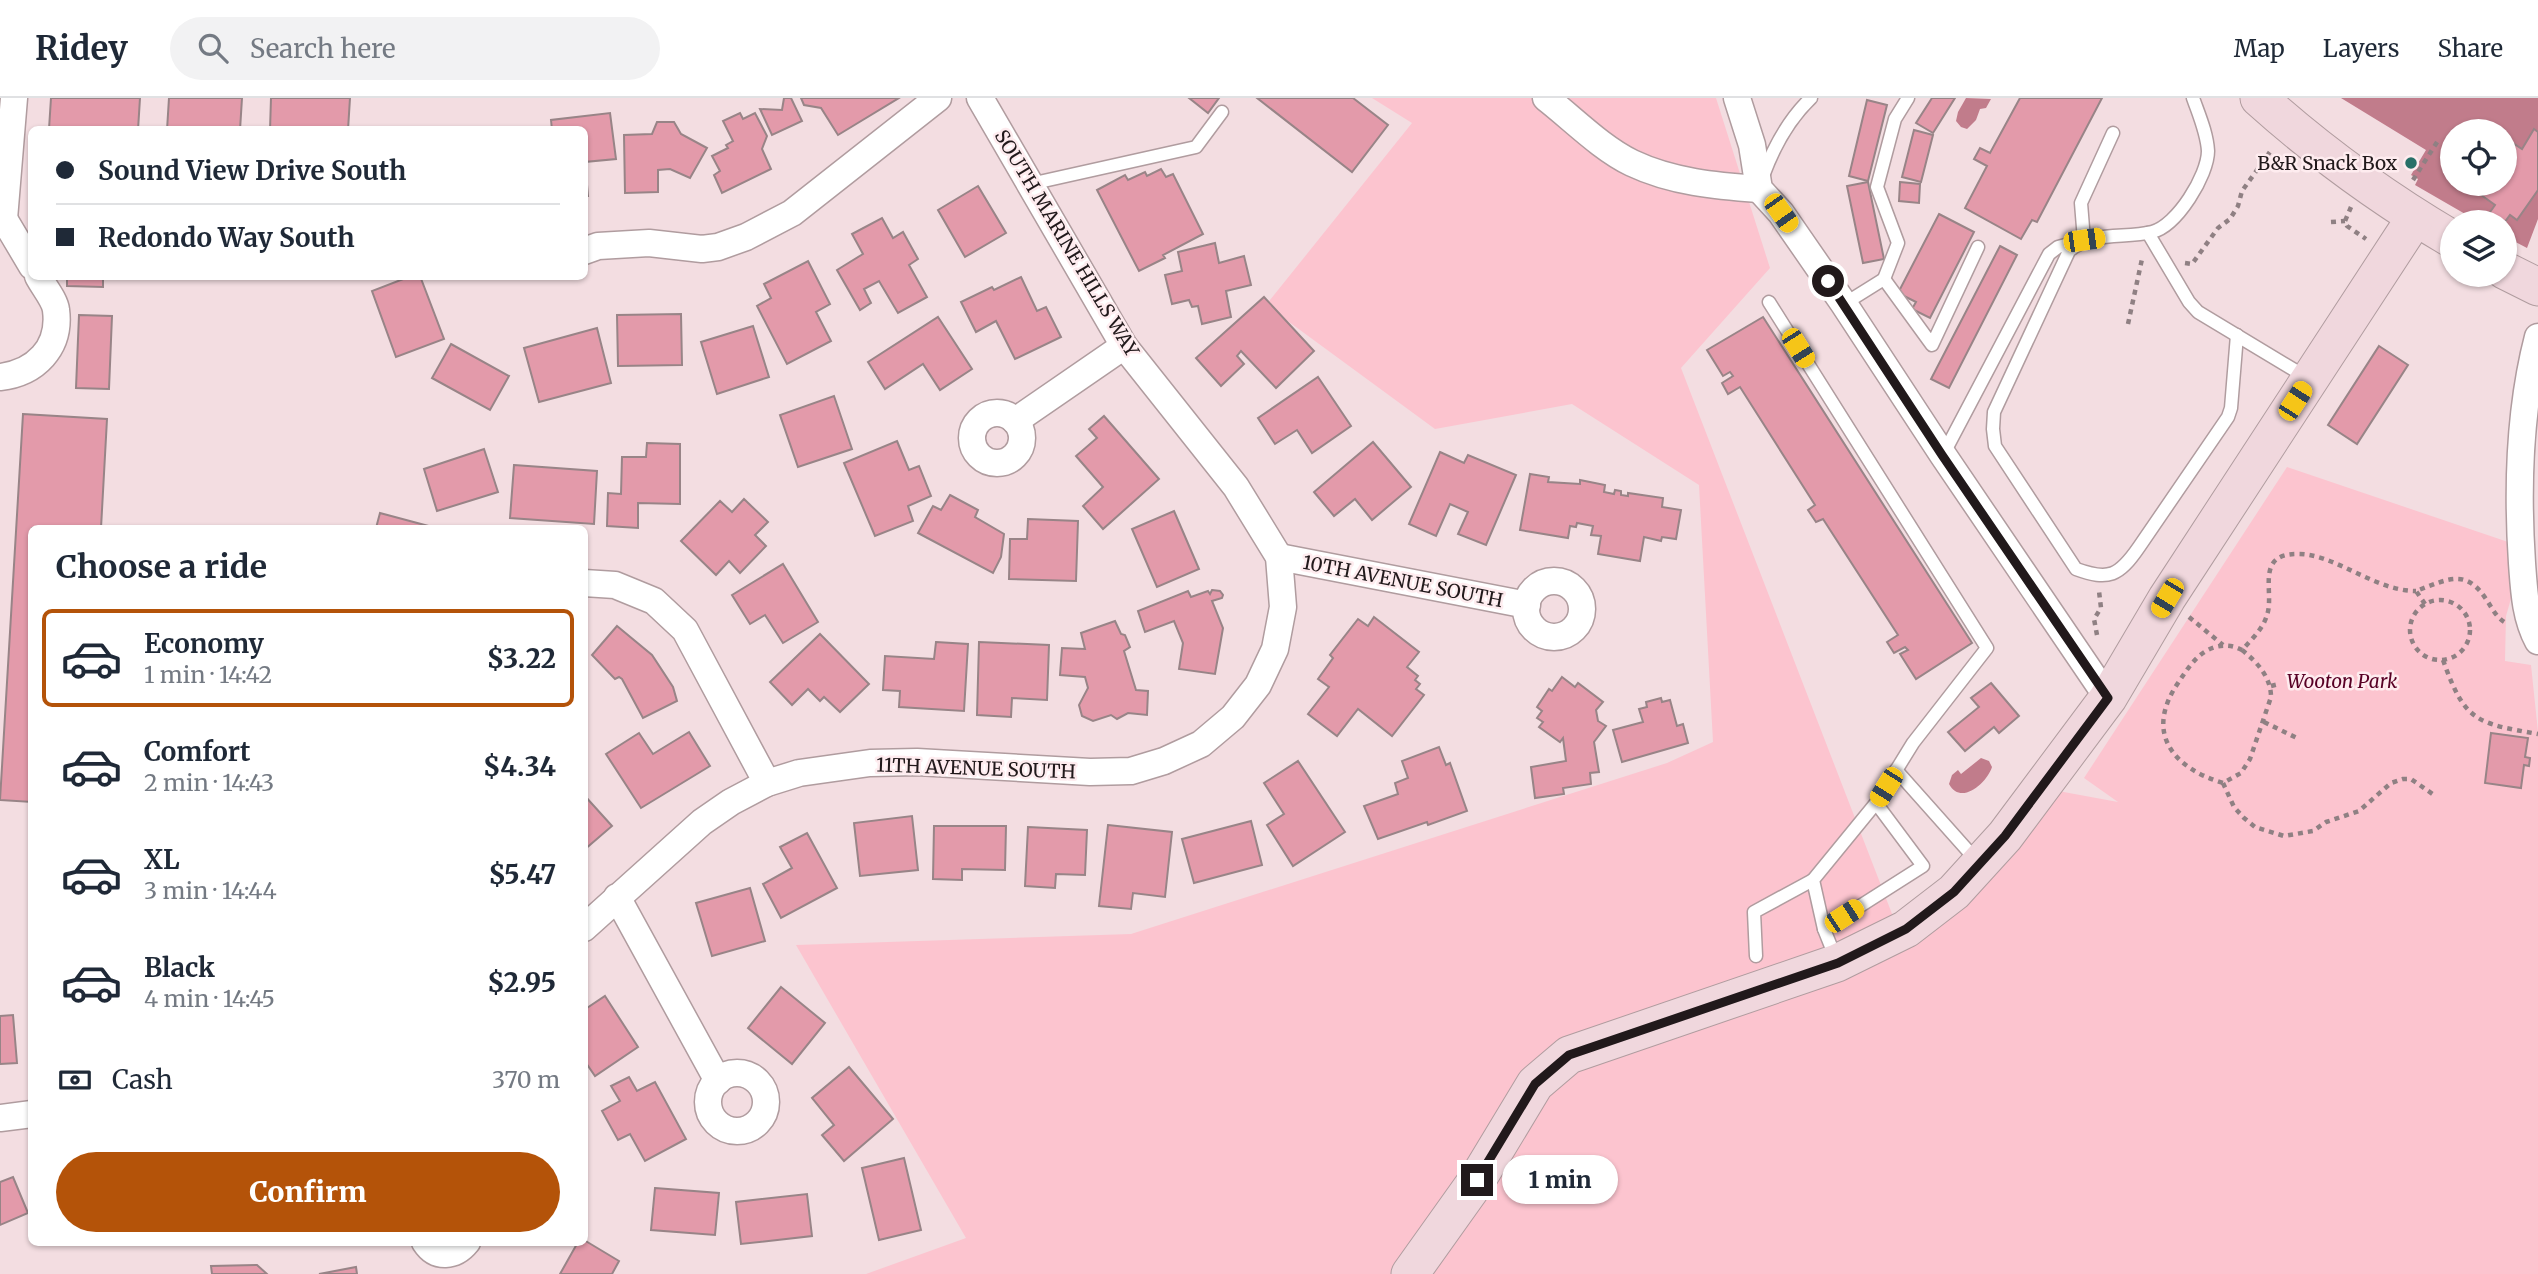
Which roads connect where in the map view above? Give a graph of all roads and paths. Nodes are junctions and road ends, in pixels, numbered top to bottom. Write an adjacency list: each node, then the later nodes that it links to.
1 (14, 98): 19 (street)
2 (938, 98): 26 (street)
3 (980, 98): 14 (street, SOUTH MARINE HILLS WAY)
4 (1546, 98): 15 (street)
5 (1737, 98): 15 (street)
6 (1811, 98): 15 (lane)
7 (1908, 98): 30 (lane)
8 (2193, 98): 22 (lane)
9 (2259, 98): 11 (street)
10 (1222, 112): 14 (lane)
11 (2289, 125): 17 (street); 28 (path)
12 (2113, 133): 23 (lane)
13 (2439, 139): 17 (path)
14 (1030, 184): 38 (street, SOUTH MARINE HILLS WAY)
15 (1759, 189): 34 (street)
16 (2356, 197): 18 (path)
17 (2413, 201): 21 (street); 40 (street)
18 (2345, 221): 20 (path); 24 (path)
19 (2, 222): 27 (street)
20 (2331, 222)
21 (2440, 227)
22 (2148, 233): 23 (lane); 28 (lane)
23 (2084, 240): 43 (lane); 46 (lane)
24 (2369, 241)
25 (1978, 247): 30 (lane)
26 (588, 250)
27 (28, 260)
28 (2165, 261): 35 (path); 36 (lane)
29 (2517, 276): 32 (street)
30 (1884, 279): 34 (lane)
31 (40, 280): 39 (street)
32 (2538, 287)
33 (1769, 302): 63 (lane)
34 (1844, 304): 43 (street)
35 (2128, 324)
36 (2237, 335): 40 (lane); 46 (lane)
37 (2538, 337): 42 (street)
38 (1124, 346): 41 (street); 45 (street, SOUTH MARINE HILLS WAY)
39 (0, 377)
40 (2310, 379): 49 (street)
41 (1015, 421)
42 (2530, 428): 44 (street)
43 (1942, 455): 59 (street)
44 (2529, 497): 52 (street)
45 (1279, 557): 51 (street, 10TH AVENUE SOUTH); 64 (street, 11TH AVENUE SOUTH)
46 (2095, 576): 54 (path)
47 (588, 583): 64 (street)
48 (2416, 591): 50 (path); 52 (path); 55 (path)
49 (2167, 598): 53 (path); 59 (street)
50 (2425, 604): 56 (path); 56 (path)
51 (1527, 605)
52 (2535, 636)
53 (2224, 645): 55 (path); 65 (path)
54 (2100, 646)
55 (2242, 650): 58 (path)
56 (2444, 660): 61 (path)
57 (2279, 684): 58 (path)
58 (2271, 687): 60 (path)
59 (2108, 698): 68 (street)
60 (2264, 722): 62 (path); 65 (path)
61 (2538, 734)
62 (2299, 739)
63 (1896, 770): 67 (lane); 68 (lane)
64 (767, 783): 70 (street, 11TH AVENUE SOUTH)
65 (2223, 783): 66 (path)
66 (2434, 795)
67 (1876, 803): 69 (lane); 72 (lane)
68 (1979, 864): 74 (street)
69 (1813, 880): 72 (lane); 73 (lane)
70 (617, 897): 71 (street, 11TH AVENUE SOUTH); 75 (street)
71 (588, 924)
72 (1825, 929): 74 (lane)
73 (1756, 956)
74 (1838, 963): 80 (street)
75 (718, 1081)
76 (28, 1114): 77 (street)
77 (0, 1118)
78 (429, 1246): 79 (street)
79 (464, 1246)
80 (1410, 1274)

